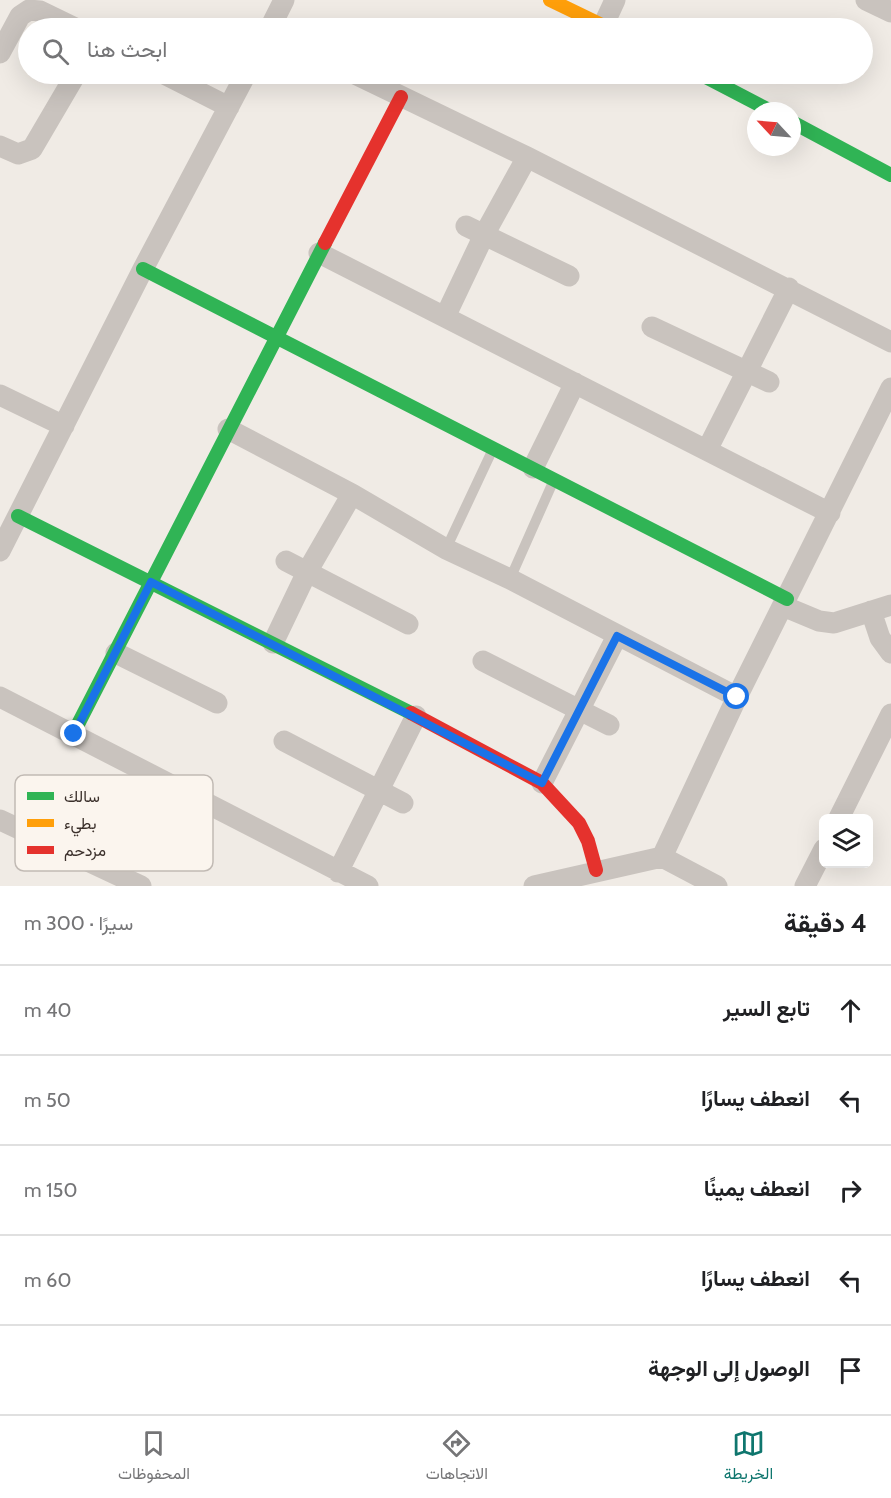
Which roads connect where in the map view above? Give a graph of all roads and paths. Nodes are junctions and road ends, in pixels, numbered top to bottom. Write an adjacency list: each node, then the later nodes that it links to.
1 (284, 0): 8 (street)
2 (550, 0): 9 (street)
3 (615, 0): 10 (street)
4 (866, 0): 5 (street)
5 (891, 12)
6 (19, 18): 7 (street)
7 (54, 18)
8 (275, 18)
9 (587, 18)
10 (608, 18)
11 (18, 20): 12 (street)
12 (0, 53)
13 (70, 84): 22 (street)
14 (184, 84): 20 (street)
15 (241, 84): 20 (street)
16 (375, 84): 18 (street)
17 (719, 84): 19 (street)
18 (401, 97): 23 (street); 26 (street)
19 (754, 102)
20 (229, 107): 27 (street)
21 (801, 127): 24 (street)
22 (0, 146)
23 (527, 157): 25 (street); 29 (street)
24 (891, 175)
25 (475, 231): 28 (street); 30 (street)
26 (320, 253): 30 (street); 32 (street)
27 (142, 268): 32 (street); 39 (street)
28 (569, 276)
29 (789, 288): 33 (street); 34 (street)
30 (445, 317): 36 (street)
31 (652, 327): 34 (street)
32 (275, 337): 40 (street); 41 (street)
33 (891, 342)
34 (745, 371): 35 (street); 42 (street)
35 (769, 382)
36 (575, 383): 42 (street); 43 (street)
37 (891, 388): 46 (street)
38 (0, 395): 39 (street)
39 (64, 426): 47 (street)
40 (228, 429): 45 (street); 53 (street)
41 (494, 448): 43 (street); 48 (lane)
42 (707, 450): 46 (street)
43 (533, 468): 44 (street)
44 (554, 479): 52 (lane); 54 (street)
45 (351, 494): 48 (street); 51 (street)
46 (830, 513): 54 (street)
47 (18, 516): 49 (street); 53 (street)
48 (446, 549): 52 (street)
49 (0, 551)
50 (286, 561): 51 (street)
51 (308, 572): 56 (street); 58 (street)
52 (510, 579): 57 (street)
53 (151, 582): 58 (street); 59 (street)
54 (785, 603): 55 (street); 63 (street)
55 (881, 608): 60 (street)
56 (408, 624)
57 (617, 636): 63 (street); 65 (street)
58 (273, 643): 67 (street)
59 (116, 653): 64 (street); 69 (street)
60 (891, 653)
61 (483, 661): 65 (street)
62 (0, 697): 69 (street)
63 (737, 697): 79 (street)
64 (217, 703)
65 (578, 711): 68 (street); 72 (street)
66 (891, 714): 76 (street)
67 (416, 716): 72 (street); 73 (street)
68 (609, 725)
69 (74, 734): 71 (street)
70 (284, 741): 73 (street)
71 (152, 775)
72 (542, 783): 81 (street)
73 (379, 791): 74 (street); 83 (street)
74 (403, 803)
75 (213, 807): 83 (street)
76 (841, 814)
77 (0, 820): 78 (street)
78 (15, 827)
79 (662, 857): 81 (street); 87 (street)
80 (819, 859): 88 (street)
81 (596, 870): 86 (street)
82 (109, 871): 84 (street)
83 (338, 872): 85 (street)
84 (141, 886)
85 (368, 886)
86 (534, 886)
87 (717, 886)
88 (805, 886)

